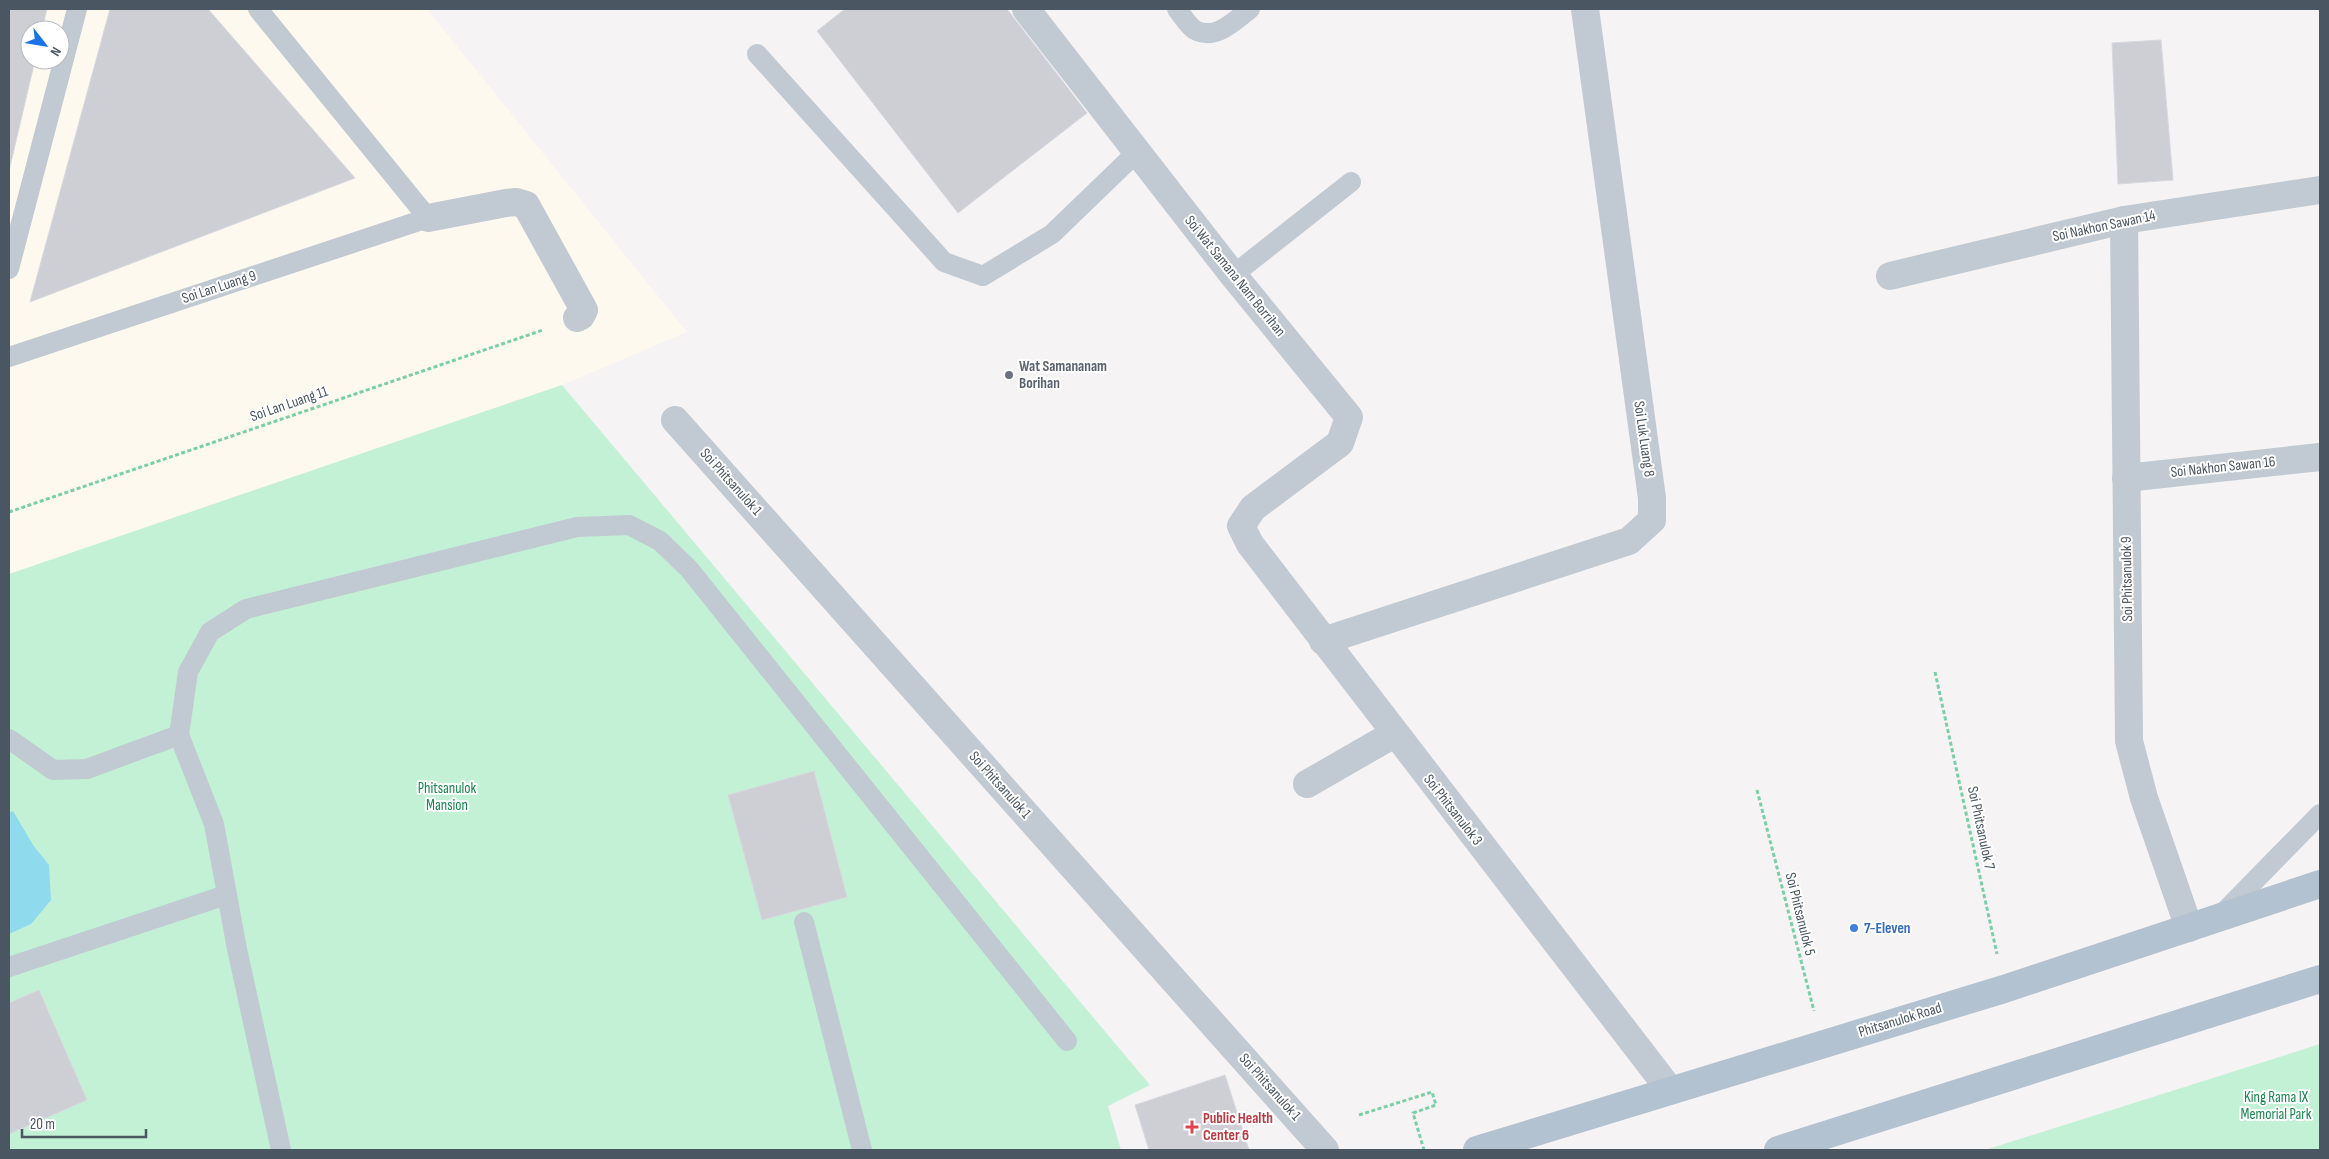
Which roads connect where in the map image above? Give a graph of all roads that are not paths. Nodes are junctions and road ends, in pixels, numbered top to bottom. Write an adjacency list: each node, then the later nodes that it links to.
1 (77, 9): 13 (lane)
2 (258, 9): 11 (lane)
3 (1026, 9): 8 (street, Soi Wat Samana Nam Borrihan)
4 (1177, 9): 5 (lane)
5 (1249, 9)
6 (1585, 9): 22 (street, Soi Luk Luang 8)
7 (757, 54): 8 (lane)
8 (1137, 152): 14 (street, Soi Wat Samana Nam Borrihan)
9 (1351, 182): 14 (lane)
10 (2320, 190): 12 (street, Soi Nakhon Sawan 14)
11 (428, 218): 16 (street); 17 (lane, Soi Lan Luang 9)
12 (2124, 220): 15 (street, Soi Nakhon Sawan 14); 20 (street, Soi Phitsanulok 9)
13 (9, 269)
14 (1232, 275): 21 (street, Soi Wat Samana Nam Borrihan)
15 (1890, 276)
16 (576, 318)
17 (9, 357)
18 (675, 420): 39 (street, Soi Phitsanulok 1)
19 (2320, 457): 20 (street, Soi Nakhon Sawan 16)
20 (2126, 478): 32 (street, Soi Phitsanulok 9)
21 (1240, 526): 22 (street, Soi Phitsanulok 3)
22 (1323, 641): 23 (street, Soi Phitsanulok 3)
23 (1394, 734): 26 (street); 36 (street, Soi Phitsanulok 3)
24 (179, 735): 25 (lane); 29 (lane); 35 (lane)
25 (9, 739)
26 (1306, 784)
27 (2320, 814): 30 (lane)
28 (2320, 884): 30 (main road, Phitsanulok Road)
29 (226, 895): 33 (lane); 37 (lane)
30 (2217, 919): 32 (main road, Phitsanulok Road)
31 (804, 922): 38 (lane)
32 (2189, 928): 36 (main road, Phitsanulok Road)
33 (9, 967)
34 (2320, 979): 41 (main road)
35 (1067, 1041)
36 (1670, 1090): 40 (main road, Phitsanulok Road)
37 (281, 1150)
38 (862, 1150)
39 (1326, 1150)
40 (1477, 1150)
41 (1778, 1150)

